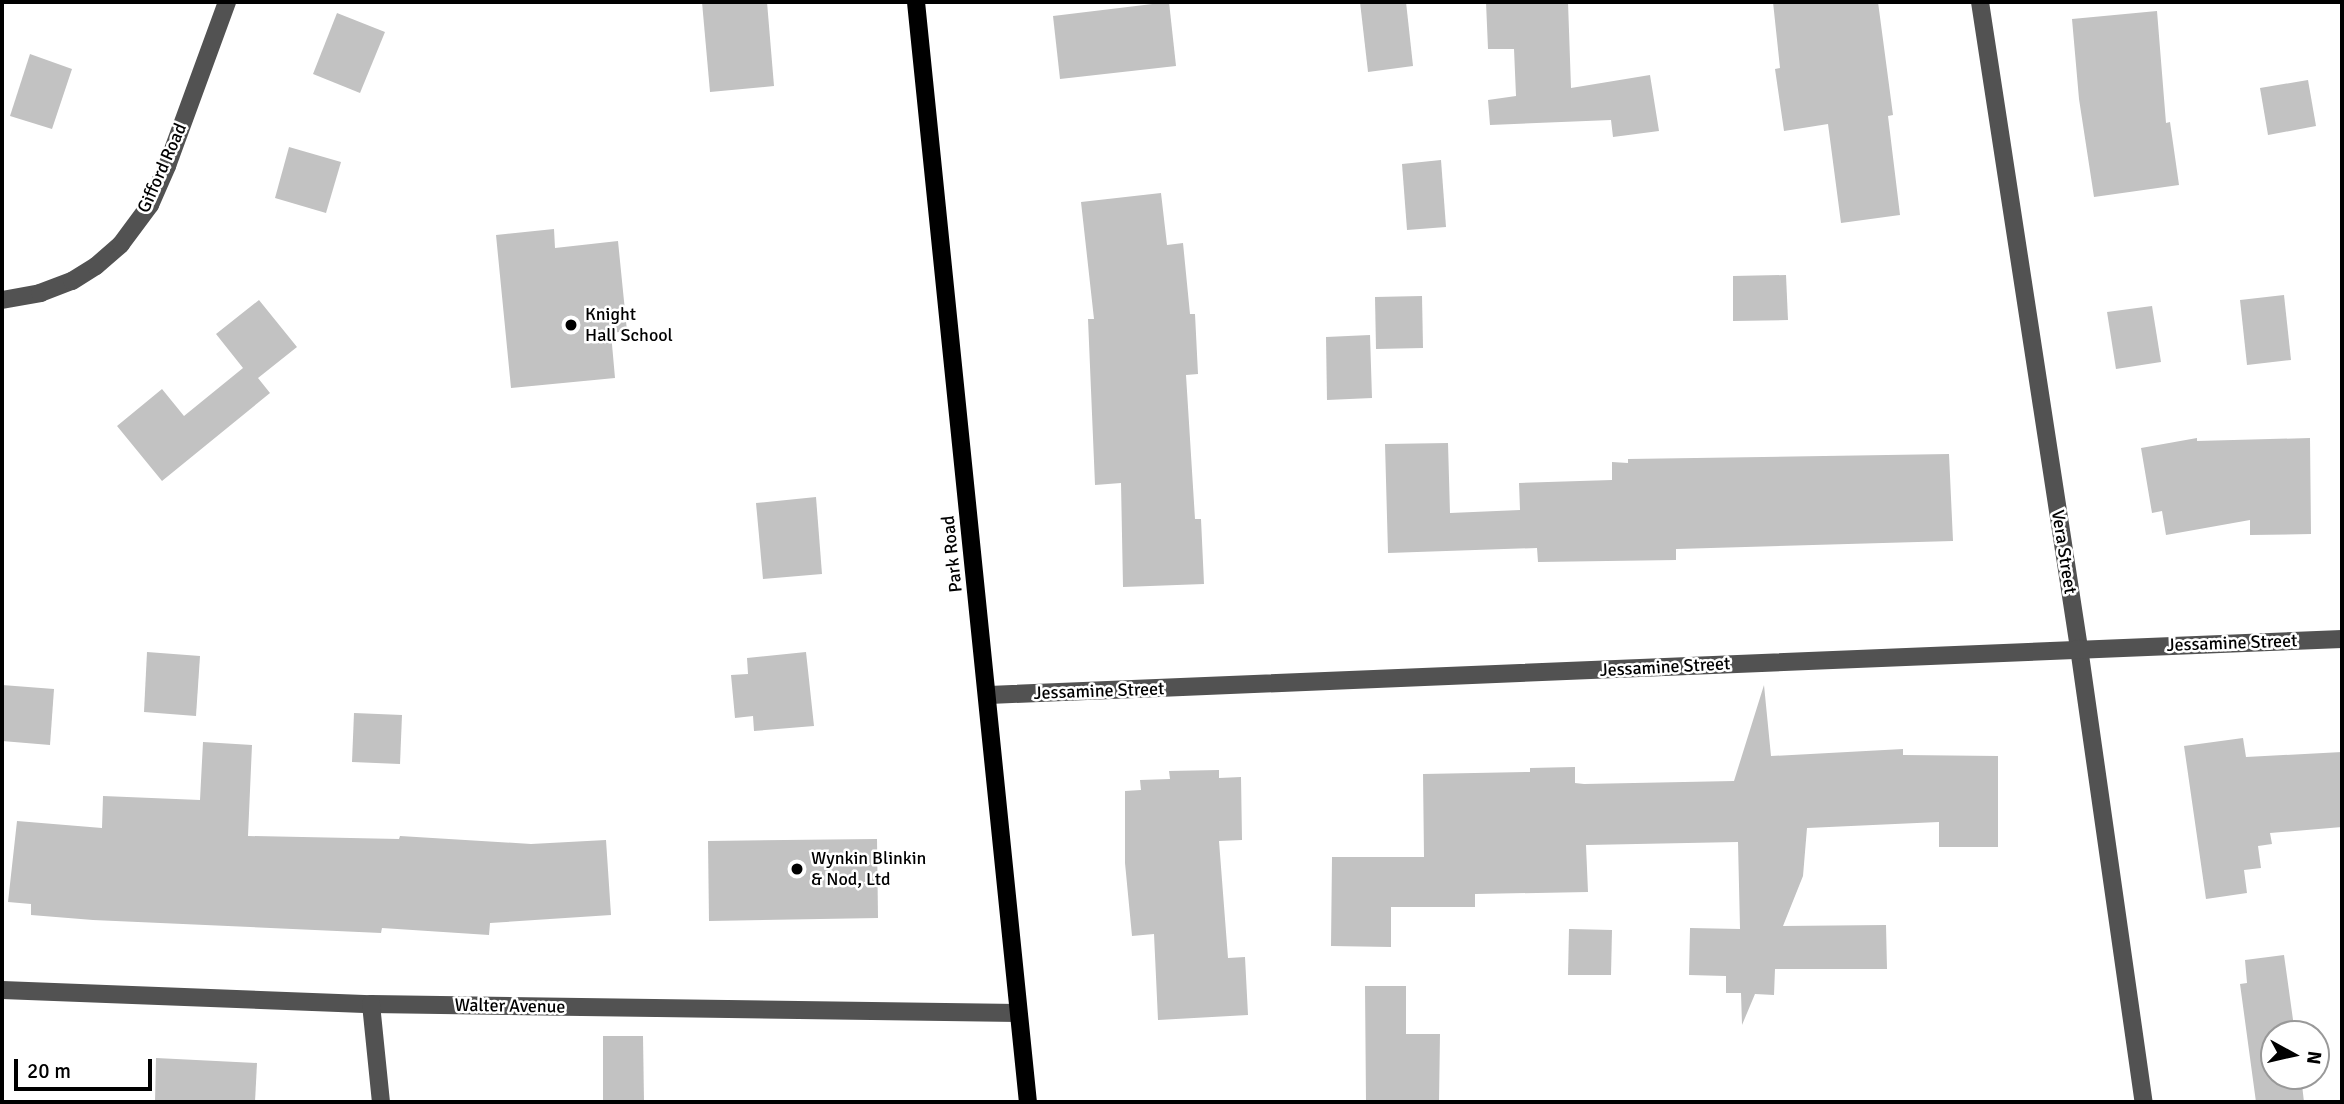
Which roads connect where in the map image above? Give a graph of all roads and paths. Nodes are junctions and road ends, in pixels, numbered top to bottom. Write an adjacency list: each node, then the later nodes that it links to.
1 (227, 2): 4 (street, Gifford Road)
2 (916, 2): 7 (main road, Park Road)
3 (1980, 2): 6 (street, Vera Street)
4 (2, 300)
5 (2342, 639): 6 (street, Jessamine Street)
6 (2079, 648): 7 (street, Jessamine Street); 13 (street, Vera Street)
7 (989, 695): 10 (main road, Park Road)
8 (2, 990): 9 (street, Walter Avenue)
9 (371, 1004): 10 (street, Walter Avenue); 11 (street)
10 (1018, 1013): 12 (main road, Park Road)
11 (380, 1102)
12 (1028, 1102)
13 (2144, 1102)

